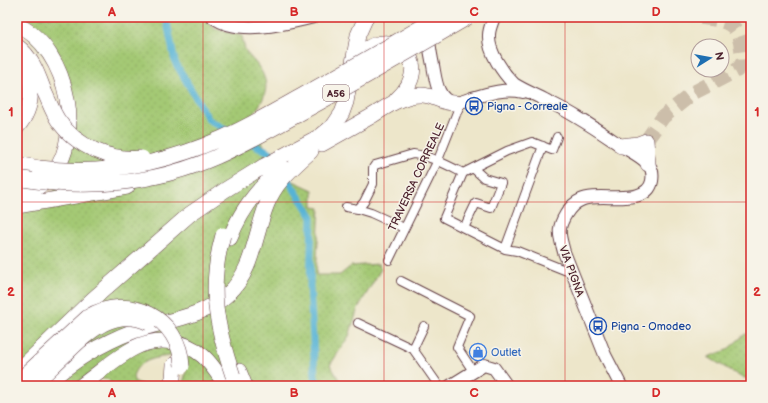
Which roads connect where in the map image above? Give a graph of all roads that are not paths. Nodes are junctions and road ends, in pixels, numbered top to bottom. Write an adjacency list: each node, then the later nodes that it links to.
1 (213, 17): 2 (main road)
2 (314, 17)
3 (366, 17): 12 (highway)
4 (432, 17): 15 (main road)
5 (438, 17): 19 (highway, A56, bridge)
6 (468, 17): 25 (highway, A56, bridge)
7 (494, 17): 11 (main road)
8 (17, 25): 31 (highway)
9 (17, 46): 19 (highway, bridge)
10 (17, 58): 17 (highway)
11 (498, 62): 13 (main road); 14 (main road)
12 (351, 76): 16 (highway, bridge); 23 (highway)
13 (486, 94): 14 (main road); 15 (main road)
14 (530, 94): 21 (main road)
15 (458, 102): 16 (highway); 24 (street, TRAVERSA CORREALE)
16 (394, 103): 22 (highway)
17 (17, 127)
18 (557, 137): 20 (street)
19 (208, 144): 26 (highway, A56, bridge)
20 (543, 146): 28 (street); 36 (street)
21 (621, 146): 27 (main road); 27 (highway)
22 (310, 151): 45 (highway, bridge); 51 (highway)
23 (290, 153): 45 (highway); 50 (highway, bridge)
24 (438, 160): 29 (street); 33 (street); 34 (street, TRAVERSA CORREALE)
25 (200, 163): 30 (highway, A56, bridge); 31 (highway, bridge)
26 (17, 164)
27 (648, 164): 38 (main road, VIA PIGNA)
28 (473, 168): 29 (street); 35 (street)
29 (463, 173): 35 (street)
30 (20, 179)
31 (21, 202)
32 (346, 207): 33 (street)
33 (358, 209): 34 (street)
34 (404, 228): 37 (street, TRAVERSA CORREALE)
35 (464, 228): 36 (street)
36 (505, 249): 38 (street)
37 (389, 260)
38 (572, 273): 55 (main road, VIA PIGNA)
39 (401, 281): 44 (street)
40 (358, 323): 42 (street)
41 (424, 326): 42 (street)
42 (413, 349): 52 (street)
43 (178, 366): 45 (highway, bridge); 47 (highway); 48 (highway)
44 (473, 371): 53 (main road); 54 (main road)
45 (27, 380)
46 (84, 384): 49 (highway)
47 (170, 386)
48 (178, 386)
49 (226, 386)
50 (236, 386)
51 (245, 386)
52 (439, 386)
53 (450, 386)
54 (508, 386)
55 (621, 386)

